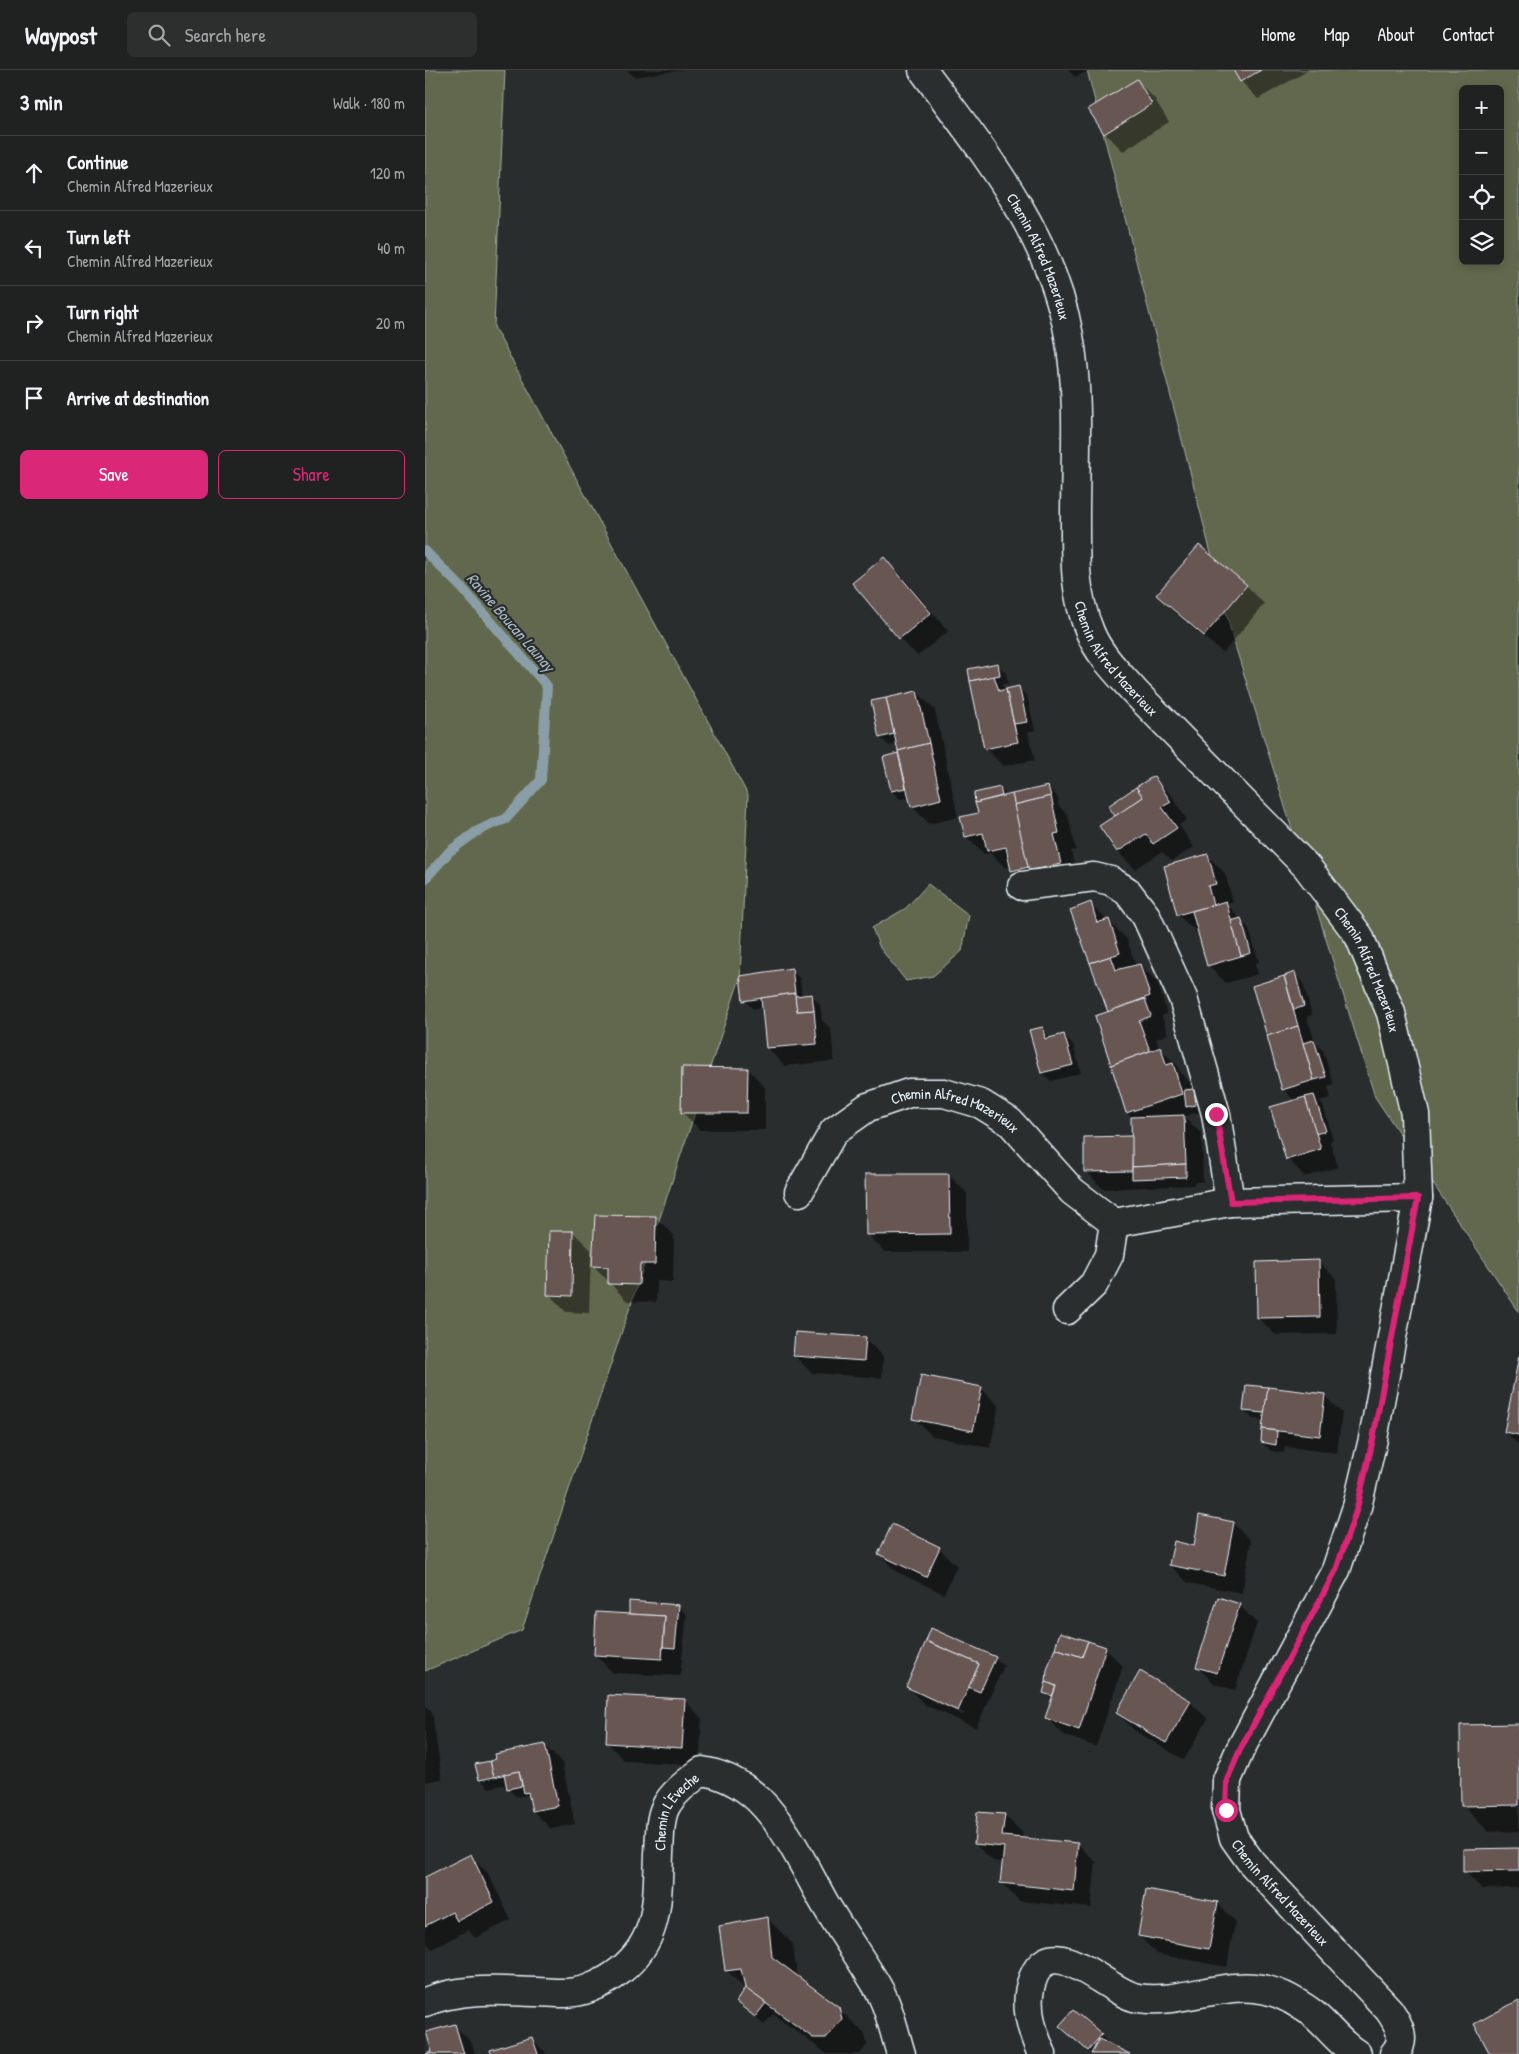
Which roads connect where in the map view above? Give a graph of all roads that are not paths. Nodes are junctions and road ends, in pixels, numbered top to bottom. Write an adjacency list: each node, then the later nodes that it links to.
1 (923, 70): 4 (street, Chemin Alfred Mazerieux)
2 (1022, 886): 5 (street)
3 (799, 1192): 6 (street, Chemin Alfred Mazerieux)
4 (1418, 1198): 5 (street); 12 (street, Chemin Alfred Mazerieux)
5 (1231, 1202): 6 (street)
6 (1114, 1223): 7 (street)
7 (1067, 1310)
8 (425, 2002): 9 (street, Chemin L'Eveche)
9 (901, 2054)
10 (1042, 2054): 11 (street)
11 (1357, 2054)
12 (1394, 2054)

